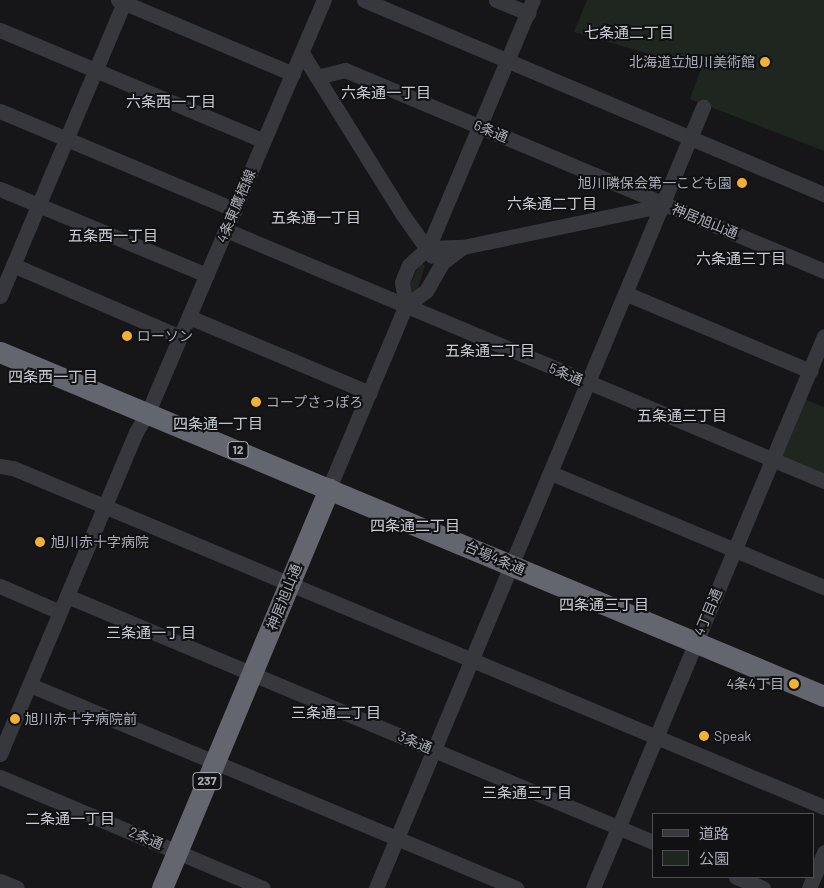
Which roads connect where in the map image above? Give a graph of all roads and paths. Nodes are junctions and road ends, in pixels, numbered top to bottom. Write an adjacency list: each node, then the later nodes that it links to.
1 (364, 0): 8 (street)
2 (496, 0): 5 (street)
3 (122, 1): 9 (street); 10 (street)
4 (318, 2): 7 (street, 4条東鷹栖線)
5 (530, 7): 8 (street)
6 (0, 30): 9 (street)
7 (302, 53): 10 (street, 4条東鷹栖線); 11 (street)
8 (507, 61): 14 (street); 15 (street)
9 (95, 70): 16 (street); 17 (street)
10 (293, 74): 17 (street, 4条東鷹栖線)
11 (317, 77): 14 (street, 6条通); 23 (street)
12 (704, 107): 15 (street)
13 (0, 111): 16 (street)
14 (479, 126): 21 (street, 6条通); 26 (street)
15 (691, 138): 19 (street); 21 (street)
16 (66, 139): 20 (street); 22 (street)
17 (264, 141): 22 (street, 4条東鷹栖線)
18 (0, 189): 20 (street)
19 (824, 194)
20 (38, 205): 27 (street); 31 (street)
21 (664, 205): 25 (street, 神居旭山通); 29 (street, 神居旭山通); 32 (street)
22 (235, 210): 24 (street, 4条東鷹栖線)
23 (403, 215): 26 (street); 28 (street)
24 (226, 230): 31 (street, 4条東鷹栖線); 34 (street, 5条通)
25 (463, 247): 26 (street, 神居旭山通); 30 (street, 神居旭山通)
26 (428, 248): 28 (street); 30 (street)
27 (13, 265): 33 (street); 37 (street)
28 (409, 265): 34 (street)
29 (824, 270)
30 (433, 274): 34 (street, 神居旭山通)
31 (207, 275): 35 (street, 4条東鷹栖線)
32 (626, 294): 39 (street); 40 (street)
33 (0, 296)
34 (406, 305): 40 (street, 5条通); 41 (street, 神居旭山通)
35 (189, 317): 37 (street, 4条東鷹栖線); 41 (street)
36 (824, 336): 39 (street, 4丁目通)
37 (180, 337): 42 (street, 4条東鷹栖線)
38 (0, 352): 42 (highway, 台場4条通 / 12)
39 (810, 371): 43 (street, 4丁目通)
40 (589, 383): 43 (street, 5条通); 45 (street)
41 (370, 392): 47 (street, 神居旭山通)
42 (148, 412): 47 (highway, 台場4条通 / 12); 48 (street, 4条東鷹栖線)
43 (773, 459): 46 (street, 5条通); 49 (street, 4丁目通)
44 (0, 466): 48 (street)
45 (552, 473): 49 (street); 50 (street)
46 (824, 481)
47 (329, 488): 50 (highway, 台場4条通 / 12); 51 (highway, 神居旭山通 / 237)
48 (104, 506): 51 (street); 54 (street, 4条東鷹栖線)
49 (735, 549): 53 (street); 56 (street, 4丁目通)
50 (513, 566): 56 (highway, 台場4条通 / 12); 57 (street)
51 (289, 583): 57 (street); 58 (highway, 神居旭山通 / 237)
52 (0, 586): 55 (street)
53 (824, 587)
54 (68, 596): 55 (street, 4条東鷹栖線); 58 (street, 3条通)
55 (60, 612): 59 (street, 4条東鷹栖線)
56 (696, 642): 60 (highway, 台場4条通 / 12); 61 (street, 4丁目通)
57 (471, 660): 61 (street); 62 (street)
58 (252, 673): 62 (street, 3条通); 64 (highway, 神居旭山通 / 237)
59 (30, 685): 63 (street, 4条東鷹栖線); 64 (street)
60 (824, 696)
61 (656, 737): 66 (street); 67 (street, 4丁目通)
62 (434, 750): 67 (street, 3条通); 68 (street)
63 (0, 754)
64 (215, 762): 68 (street); 70 (highway, 神居旭山通 / 237)
65 (0, 777): 70 (street, 2条通)
66 (824, 807)
67 (618, 827): 69 (street, 3条通); 80 (street, 4丁目通)
68 (397, 838): 78 (street); 79 (street)
69 (652, 842)
70 (177, 852): 76 (highway, 神居旭山通 / 237); 77 (street, 2条通)
71 (824, 852): 72 (street)
72 (814, 876)
73 (738, 878): 81 (street)
74 (0, 881): 75 (street)
75 (17, 888)
76 (162, 888)
77 (263, 888)
78 (376, 888)
79 (516, 888)
80 (592, 888)
81 (763, 888)

